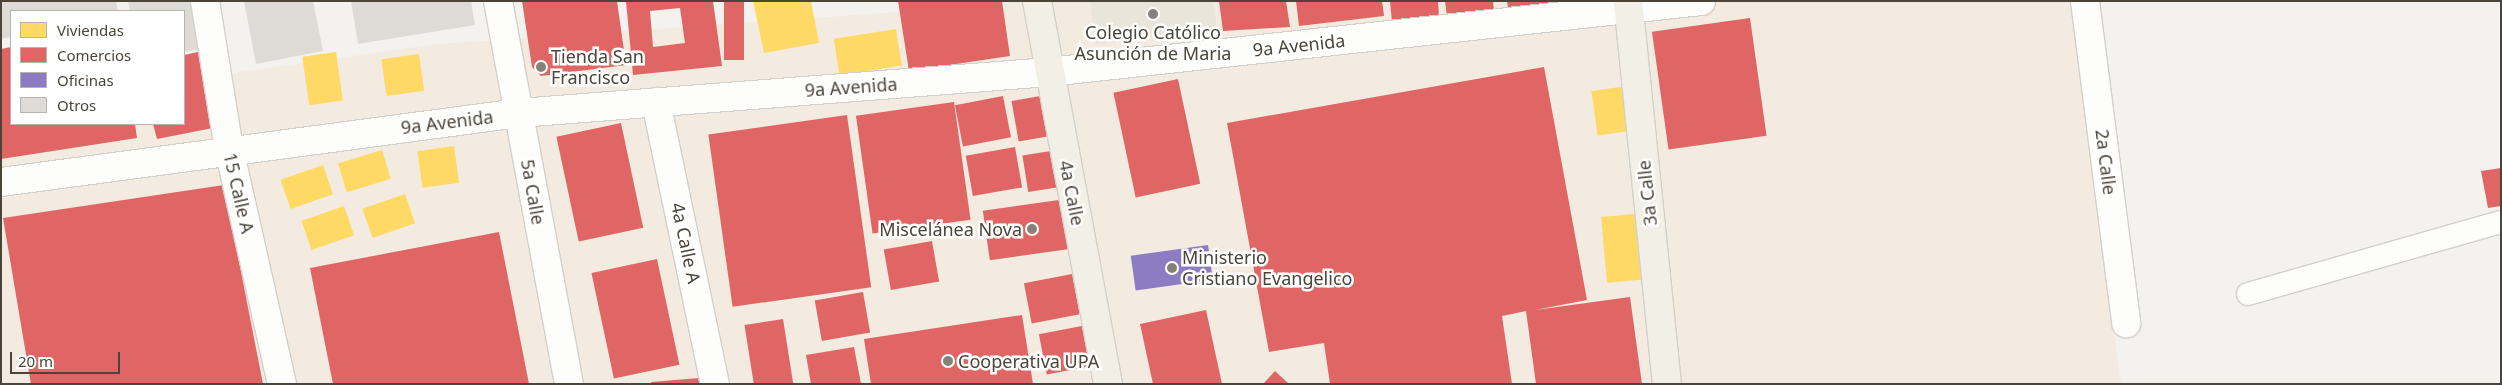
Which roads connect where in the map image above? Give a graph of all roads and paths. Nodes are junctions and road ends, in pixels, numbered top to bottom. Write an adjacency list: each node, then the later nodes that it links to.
1 (205, 1): 10 (street, 15 Calle A)
2 (498, 1): 9 (street, 5a Calle)
3 (1037, 1): 7 (main road, 4a Calle)
4 (1701, 1): 6 (street, 9a Avenida)
5 (2085, 1): 14 (street, 2a Calle)
6 (1628, 6): 7 (street, 9a Avenida); 19 (main road, 3a Calle)
7 (1049, 72): 8 (street, 9a Avenida); 18 (main road, 4a Calle)
8 (656, 102): 9 (street, 9a Avenida); 17 (street, 4a Calle A)
9 (519, 113): 10 (street, 9a Avenida); 16 (street, 5a Calle)
10 (229, 149): 11 (street, 9a Avenida); 15 (street, 15 Calle A)
11 (1, 182)
12 (2501, 222): 13 (lane)
13 (2248, 294)
14 (2126, 323)
15 (282, 384)
16 (569, 384)
17 (715, 384)
18 (1108, 384)
19 (1667, 384)

